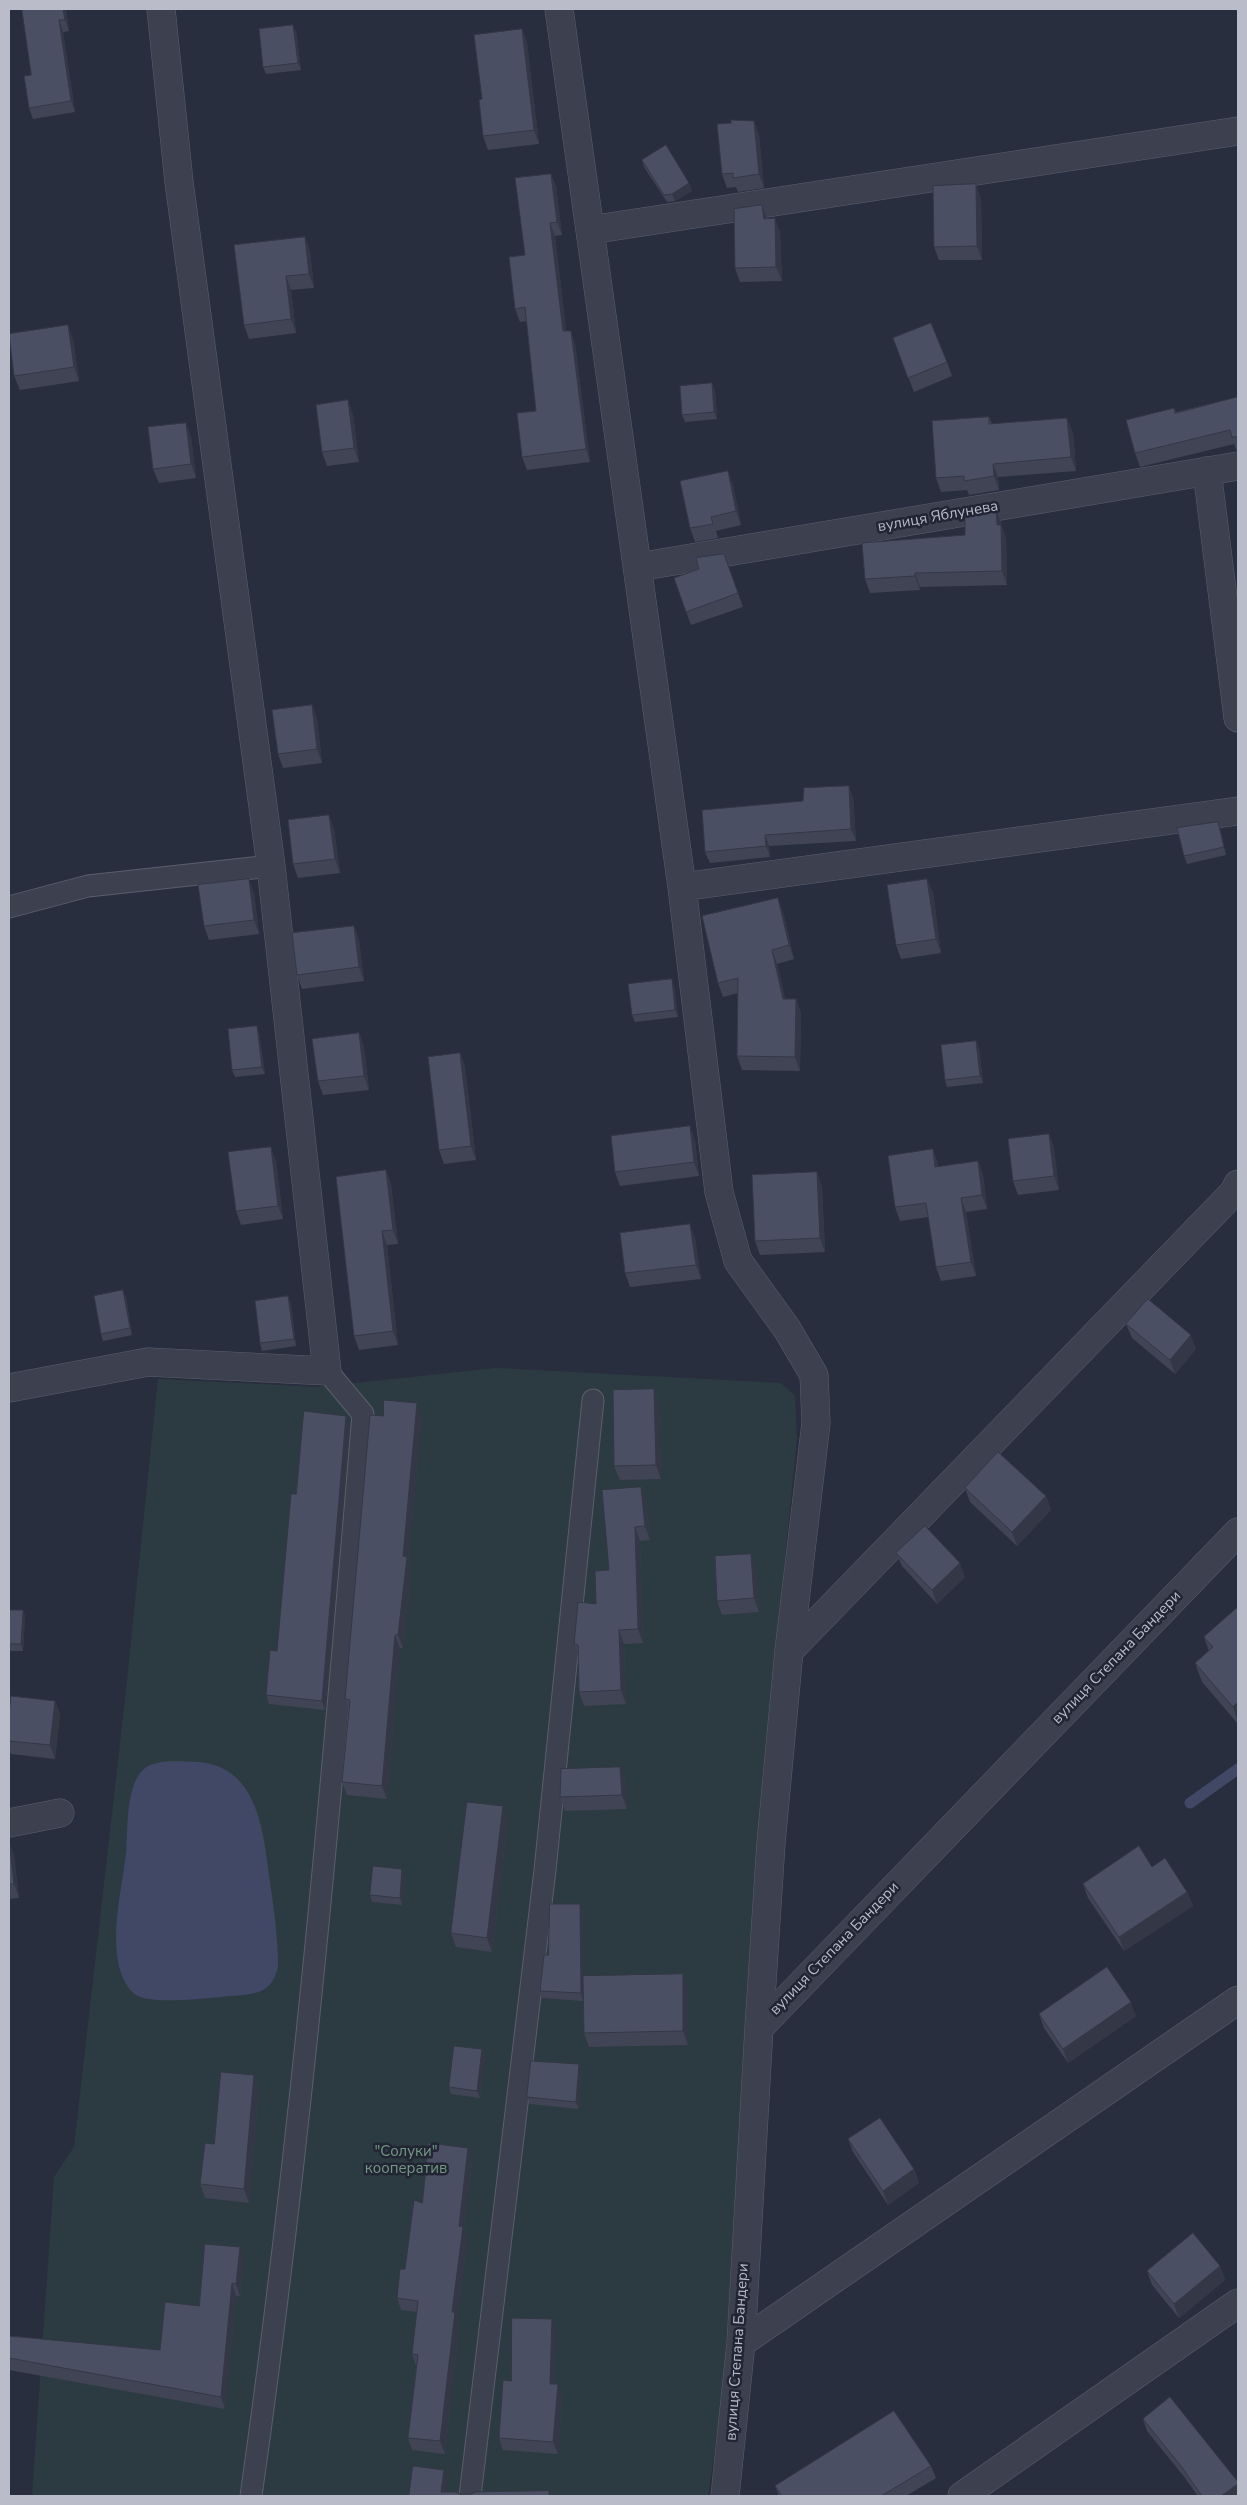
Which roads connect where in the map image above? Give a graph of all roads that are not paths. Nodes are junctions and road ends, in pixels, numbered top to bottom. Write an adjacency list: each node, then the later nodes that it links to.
1 (161, 9): 10 (street)
2 (559, 9): 4 (street)
3 (1238, 131): 4 (street)
4 (590, 230): 7 (street)
5 (1238, 466): 6 (street, вулиця Яблунева)
6 (1207, 471): 7 (street, вулиця Яблунева); 8 (street)
7 (638, 567): 11 (street)
8 (1238, 718)
9 (1238, 811): 11 (street)
10 (271, 866): 12 (lane); 14 (street)
11 (682, 887): 18 (street)
12 (9, 907)
13 (1238, 1184): 18 (street)
14 (327, 1371): 15 (street); 25 (lane)
15 (9, 1388)
16 (593, 1400): 26 (lane)
17 (1238, 1532): 22 (street, вулиця Степана Бандери)
18 (789, 1652): 22 (street)
19 (60, 1813): 20 (street)
20 (9, 1823)
21 (1238, 2000): 24 (street)
22 (759, 2028): 24 (street, вулиця Степана Бандери)
23 (1238, 2303): 28 (street)
24 (741, 2344): 27 (street, вулиця Степана Бандери)
25 (251, 2496)
26 (470, 2496)
27 (725, 2496)
28 (962, 2496)

